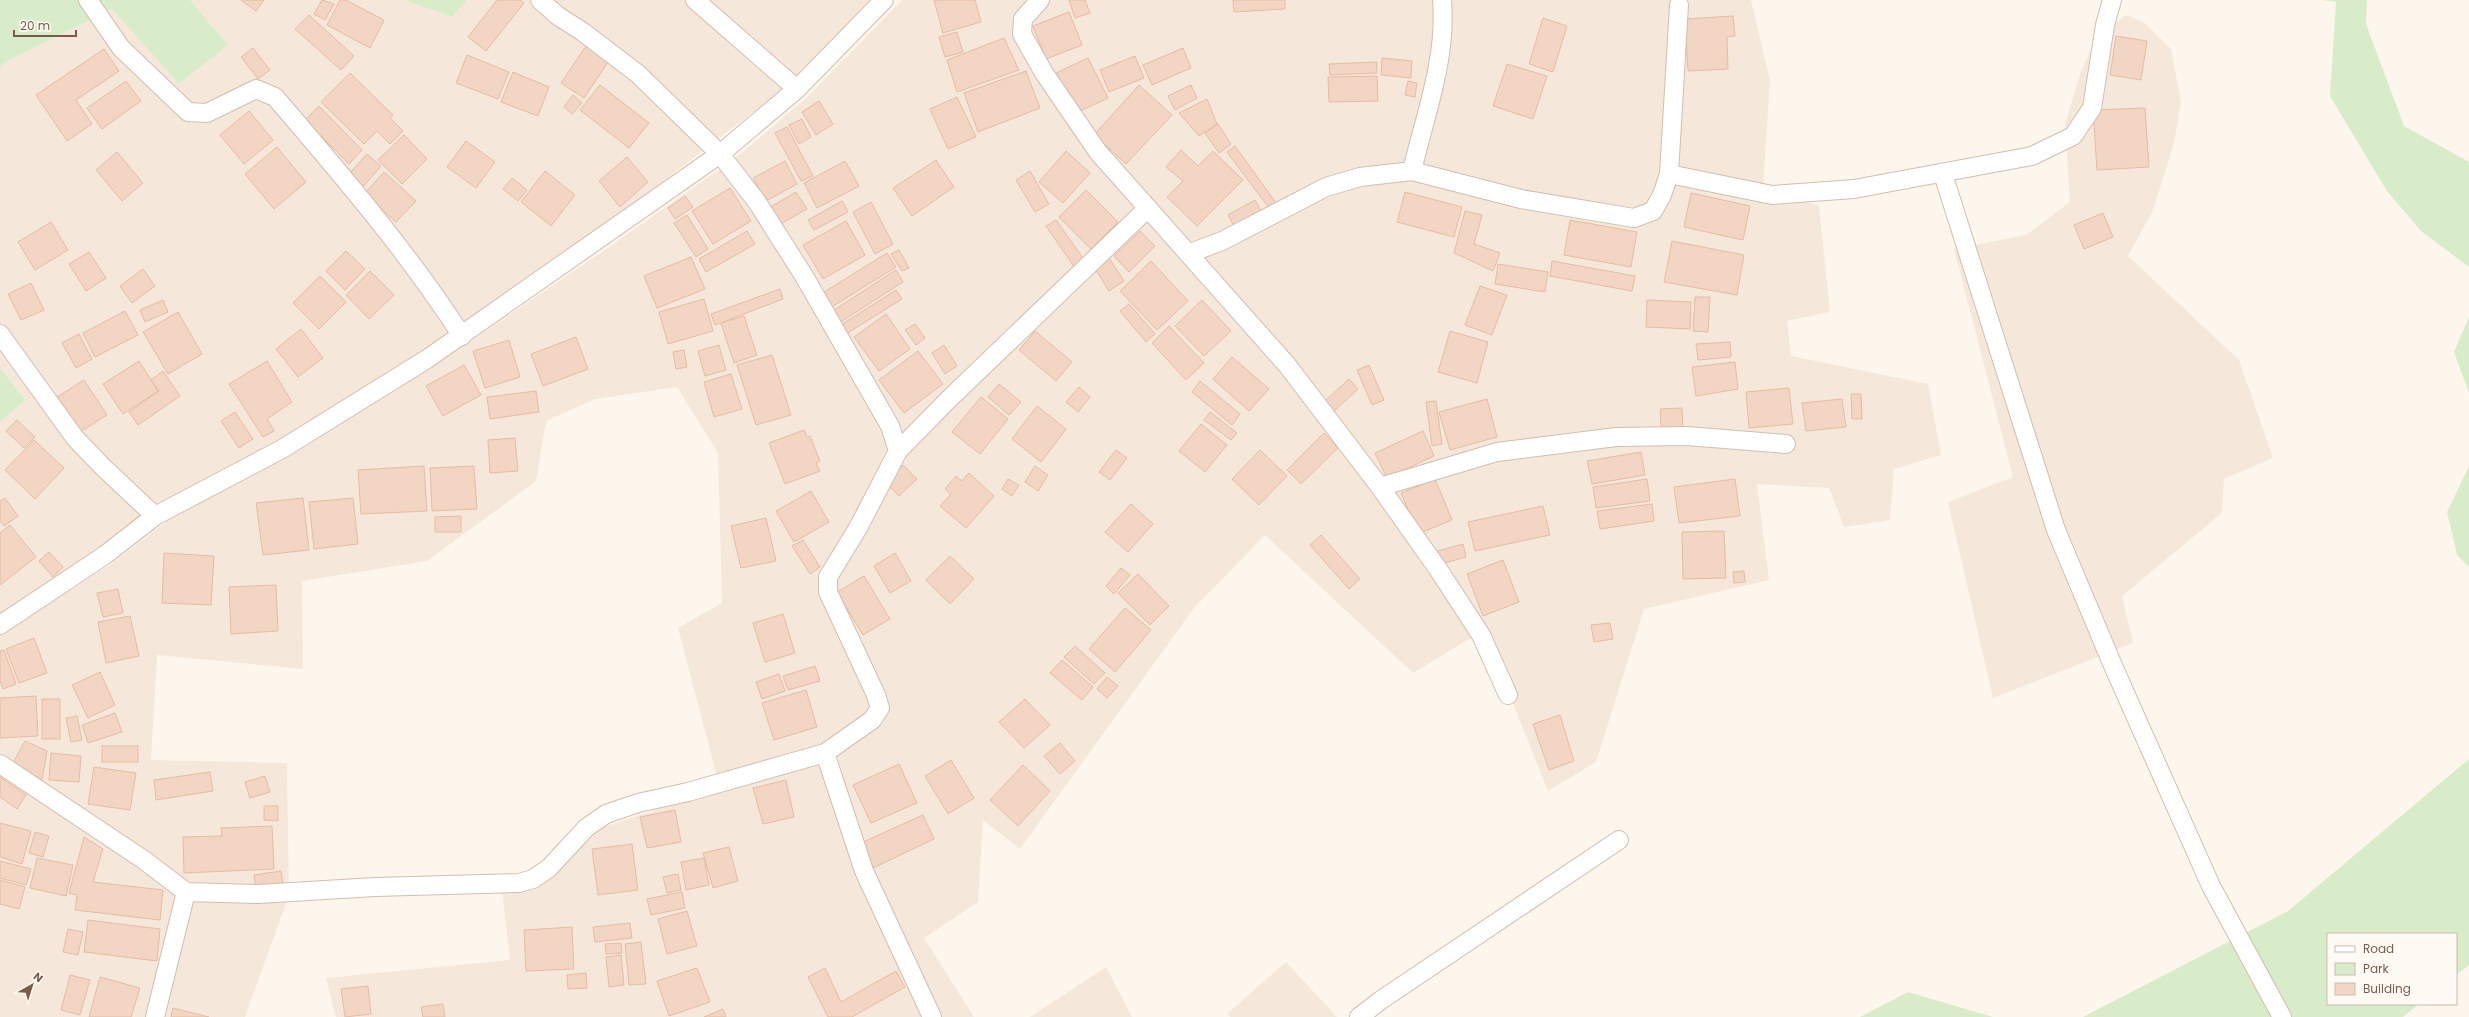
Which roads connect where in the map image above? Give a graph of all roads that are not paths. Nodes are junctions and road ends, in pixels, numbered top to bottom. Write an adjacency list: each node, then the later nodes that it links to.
1 (88, 0): 17 (street)
2 (540, 0): 10 (street)
3 (695, 0): 9 (street)
4 (884, 0): 9 (street)
5 (1040, 0): 14 (street)
6 (1442, 0): 11 (street)
7 (2112, 0): 13 (street)
8 (1679, 5): 12 (street)
9 (797, 89): 10 (street)
10 (720, 154): 17 (street); 19 (street)
11 (1412, 172): 12 (street); 15 (street)
12 (1669, 174): 13 (street)
13 (1943, 174): 31 (street)
14 (1148, 208): 15 (street); 19 (street)
15 (1190, 253): 20 (street)
16 (0, 334): 21 (street)
17 (462, 336): 21 (street)
18 (1786, 444): 20 (street)
19 (898, 452): 24 (street)
20 (1380, 487): 23 (street)
21 (155, 516): 22 (street)
22 (0, 625)
23 (1508, 695)
24 (825, 753): 27 (street); 29 (street)
25 (0, 764): 27 (street)
26 (1619, 840): 30 (street)
27 (186, 892): 28 (street)
28 (155, 1017)
29 (932, 1017)
30 (1359, 1017)
31 (2282, 1017)

